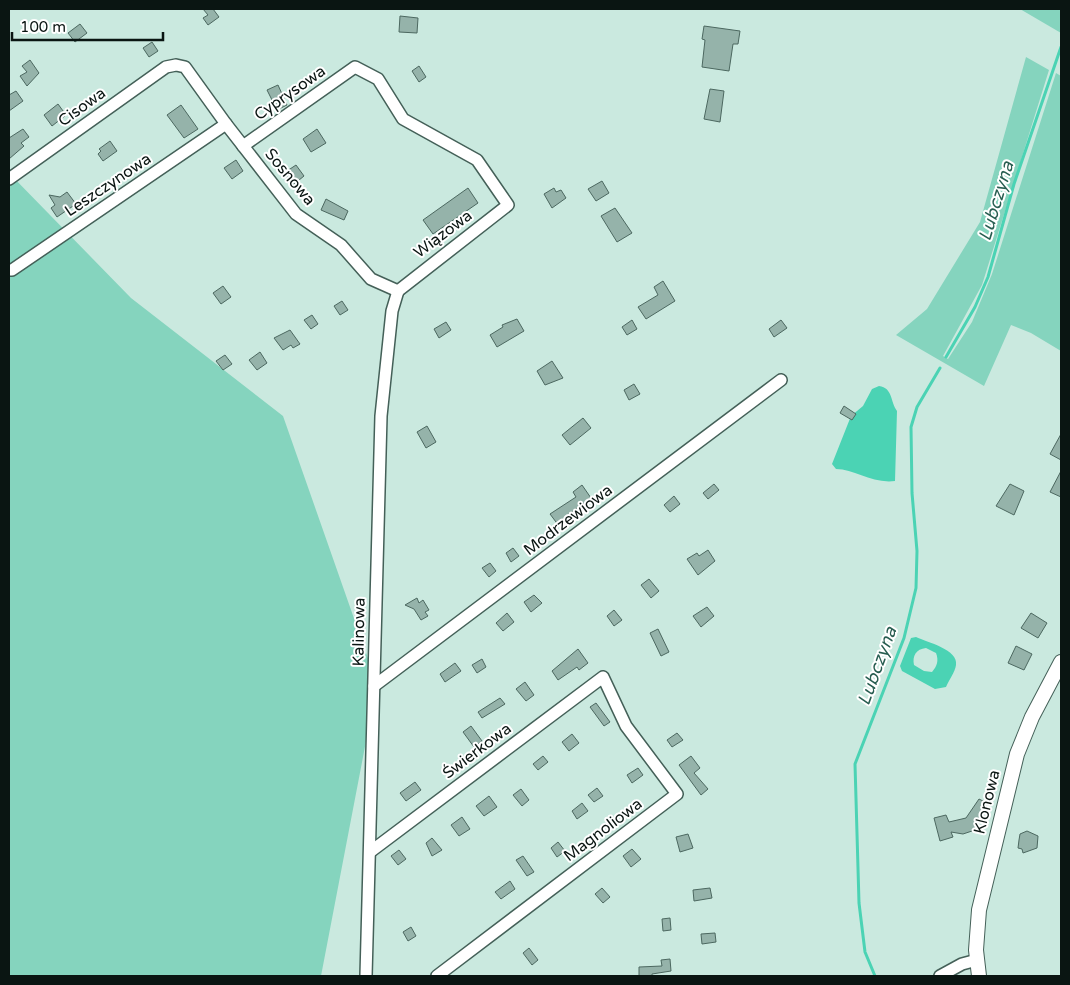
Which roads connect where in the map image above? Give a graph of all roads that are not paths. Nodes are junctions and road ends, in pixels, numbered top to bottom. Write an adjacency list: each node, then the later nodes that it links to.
1 (176, 65): 2 (street, Sosnowa); 4 (street, Cisowa)
2 (226, 124): 3 (street, Sosnowa); 6 (street, Leszczynowa)
3 (243, 146): 5 (street, Cyprysowa); 7 (street, Sosnowa)
4 (9, 179)
5 (508, 205): 7 (street, Wiązowa)
6 (9, 270)
7 (398, 291): 11 (street, Kalinowa)
8 (781, 380): 11 (street, Modrzewiowa)
9 (1061, 662): 13 (street, Klonowa)
10 (603, 676): 12 (street, Świerkowa); 15 (street, Magnoliowa)
11 (374, 686): 12 (street, Kalinowa)
12 (370, 852): 14 (street, Kalinowa)
13 (977, 960): 16 (street); 17 (street, Klonowa)
14 (366, 976)
15 (437, 976)
16 (940, 976)
17 (979, 976)

